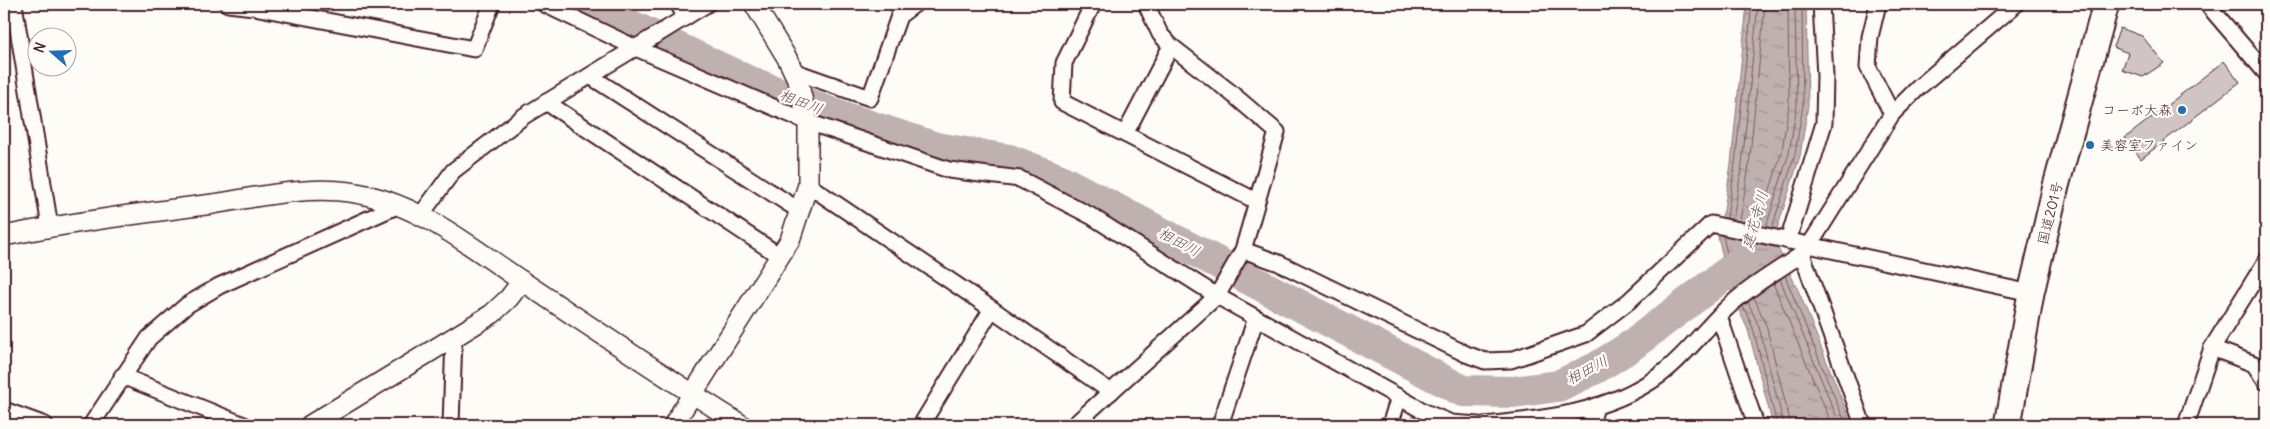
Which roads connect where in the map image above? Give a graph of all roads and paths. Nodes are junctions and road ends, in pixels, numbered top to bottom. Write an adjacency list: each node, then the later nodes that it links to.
1 (14, 4): 32 (street)
2 (228, 4): 16 (street)
3 (492, 4): 16 (street)
4 (544, 4): 18 (street)
5 (678, 4): 17 (street)
6 (707, 4): 17 (street)
7 (754, 4): 22 (street)
8 (915, 4): 22 (street)
9 (1093, 4): 26 (street)
10 (1146, 4): 19 (street)
11 (1821, 4): 34 (street)
12 (1878, 4): 24 (street)
13 (2016, 4): 24 (street)
14 (2106, 4): 40 (highway, 国道201号)
15 (2207, 4): 20 (street)
16 (255, 5)
17 (686, 17): 18 (street)
18 (639, 46): 21 (street); 25 (street)
19 (1170, 46): 26 (street); 28 (street)
20 (2266, 73)
21 (590, 76): 23 (street); 30 (street)
22 (795, 76): 25 (street)
23 (546, 102): 31 (street); 37 (street)
24 (1892, 114): 36 (street)
25 (808, 118): 27 (street); 41 (street)
26 (1125, 134): 28 (street)
27 (808, 186): 30 (street); 42 (street)
28 (1256, 201): 35 (street)
29 (399, 205): 31 (street); 32 (street); 47 (street)
30 (800, 211): 37 (street)
31 (420, 215): 39 (street)
32 (50, 227): 33 (street)
33 (4, 236)
34 (1784, 241): 35 (street); 36 (street)
35 (1243, 250): 41 (street)
36 (1802, 253): 40 (street); 43 (street); 70 (street)
37 (780, 256): 50 (street)
38 (2266, 261): 46 (street)
39 (522, 281): 45 (street); 50 (street)
40 (2031, 293): 71 (highway, 国道201号)
41 (1217, 296): 44 (street); 49 (street)
42 (992, 310): 49 (street); 62 (street)
43 (1724, 311): 52 (street); 69 (street)
44 (1256, 318): 51 (street); 64 (street)
45 (454, 338): 58 (street); 59 (street)
46 (2212, 348): 48 (street); 72 (street)
47 (122, 376): 56 (street); 57 (street)
48 (2266, 382)
49 (1111, 392): 63 (street)
50 (693, 395): 60 (street); 61 (street)
51 (1399, 397): 65 (street); 66 (street)
52 (1596, 406): 54 (street); 68 (street)
53 (4, 410): 55 (street)
54 (1574, 419): 67 (street)
55 (45, 425)
56 (91, 425)
57 (244, 425)
58 (310, 425)
59 (451, 425)
60 (674, 425)
61 (742, 425)
62 (921, 425)
63 (1074, 425)
64 (1220, 425)
65 (1390, 425)
66 (1478, 425)
67 (1483, 425)
68 (1590, 425)
69 (1756, 425)
70 (1863, 425)
71 (2008, 425)
72 (2186, 425)

